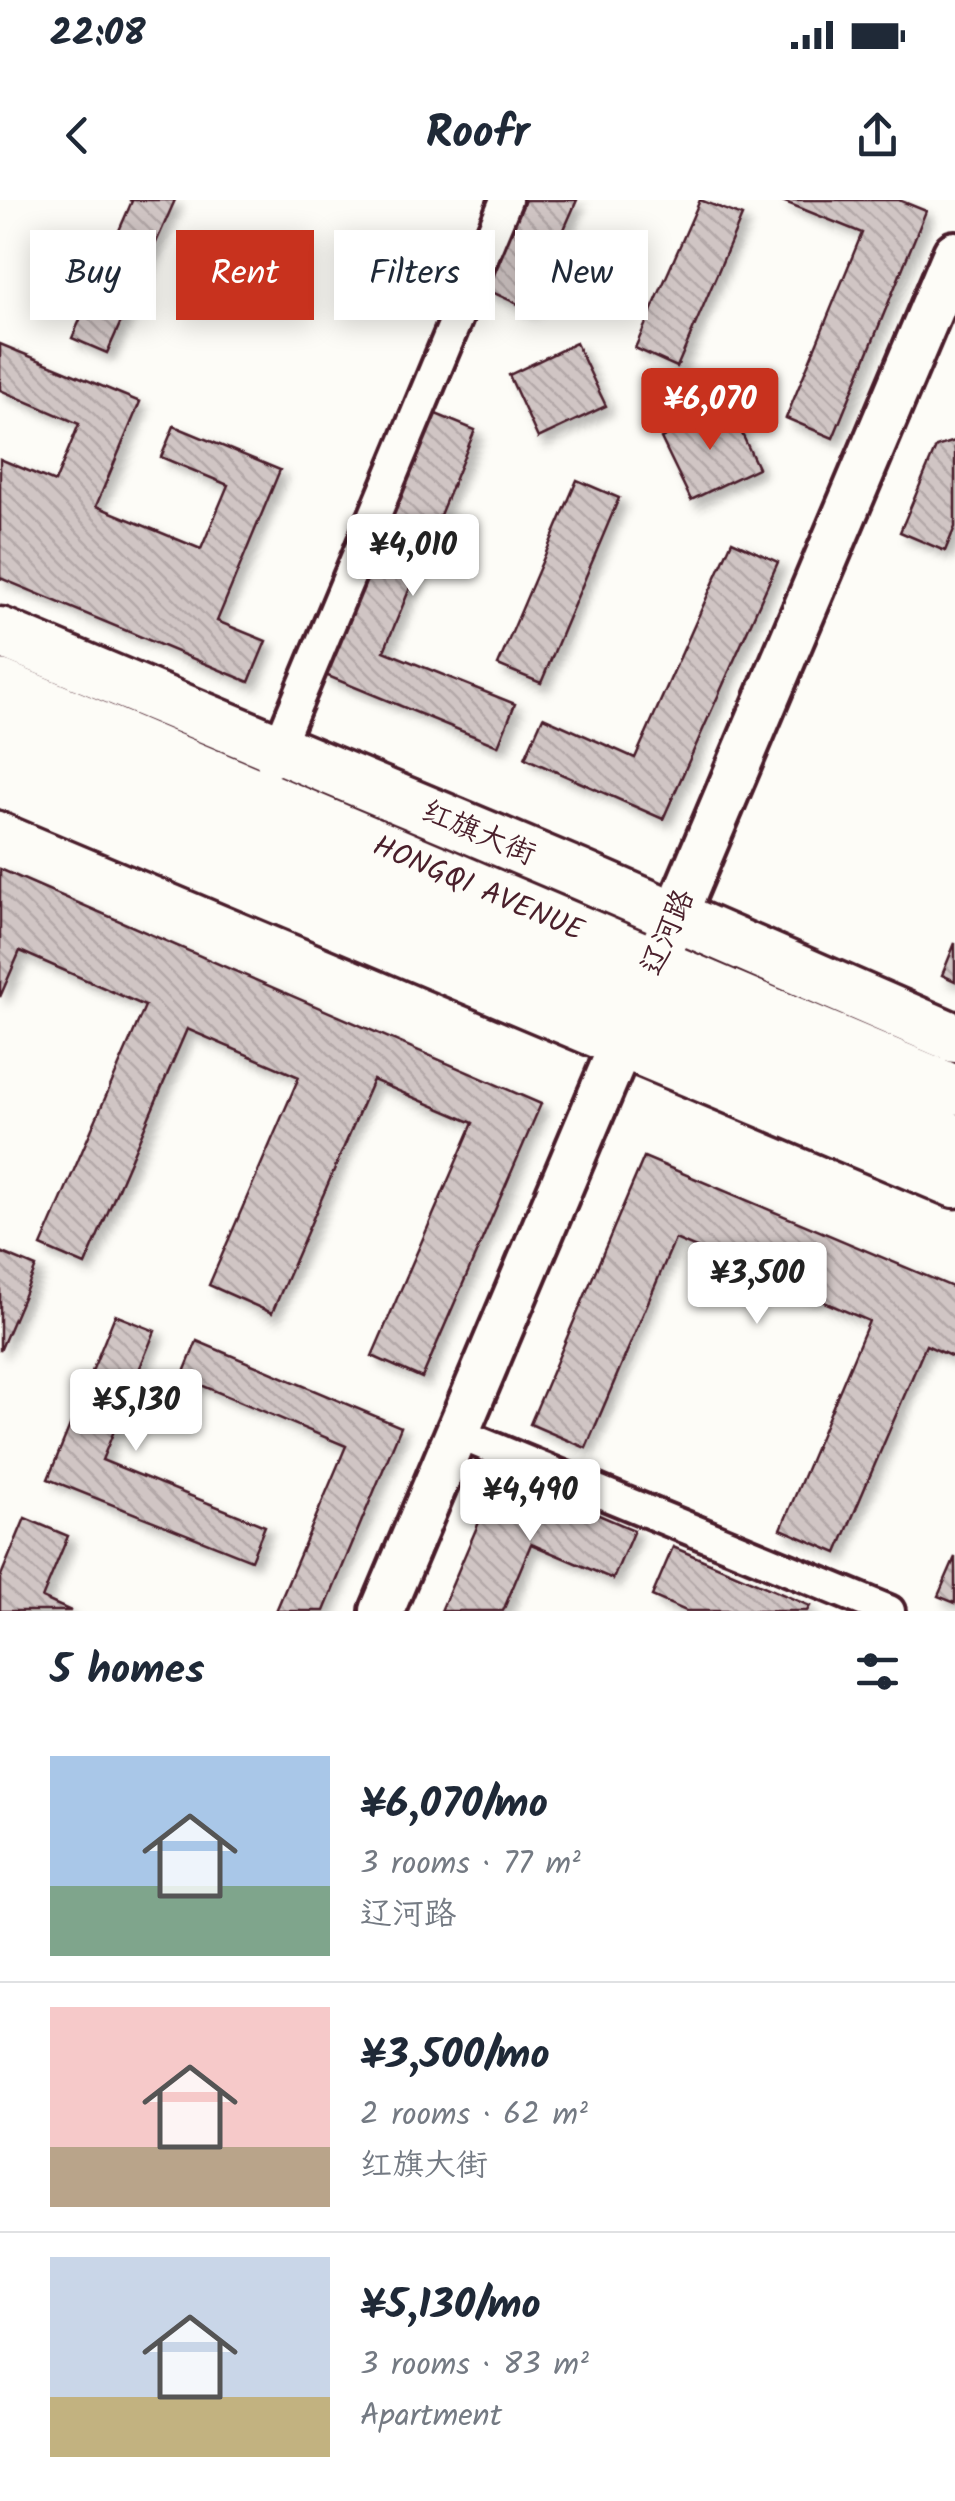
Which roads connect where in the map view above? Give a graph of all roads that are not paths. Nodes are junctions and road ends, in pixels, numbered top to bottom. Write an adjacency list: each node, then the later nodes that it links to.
1 (506, 200): 7 (street)
2 (955, 253): 10 (main road, 辽河路)
3 (955, 301): 10 (main road, 辽河路)
4 (0, 632): 7 (main road, 红旗大街)
5 (0, 684): 9 (main road, HONGQI AVENUE)
6 (0, 733): 11 (main road, HONGQI AVENUE)
7 (278, 748): 9 (street); 10 (main road, 红旗大街)
8 (0, 782): 11 (main road)
9 (259, 792): 11 (main road, HONGQI AVENUE)
10 (683, 920): 11 (main road, 辽河路); 12 (main road, 红旗大街)
11 (646, 1006): 13 (main road, HONGQI AVENUE); 14 (main road, HONGQI AVENUE); 15 (main road); 16 (main road, 辽河路); 17 (main road, 辽河路)
12 (955, 1038)
13 (955, 1090)
14 (955, 1139)
15 (955, 1183)
16 (476, 1441): 18 (main road, 辽河路); 19 (street)
17 (382, 1611)
18 (404, 1611)
19 (889, 1611)

